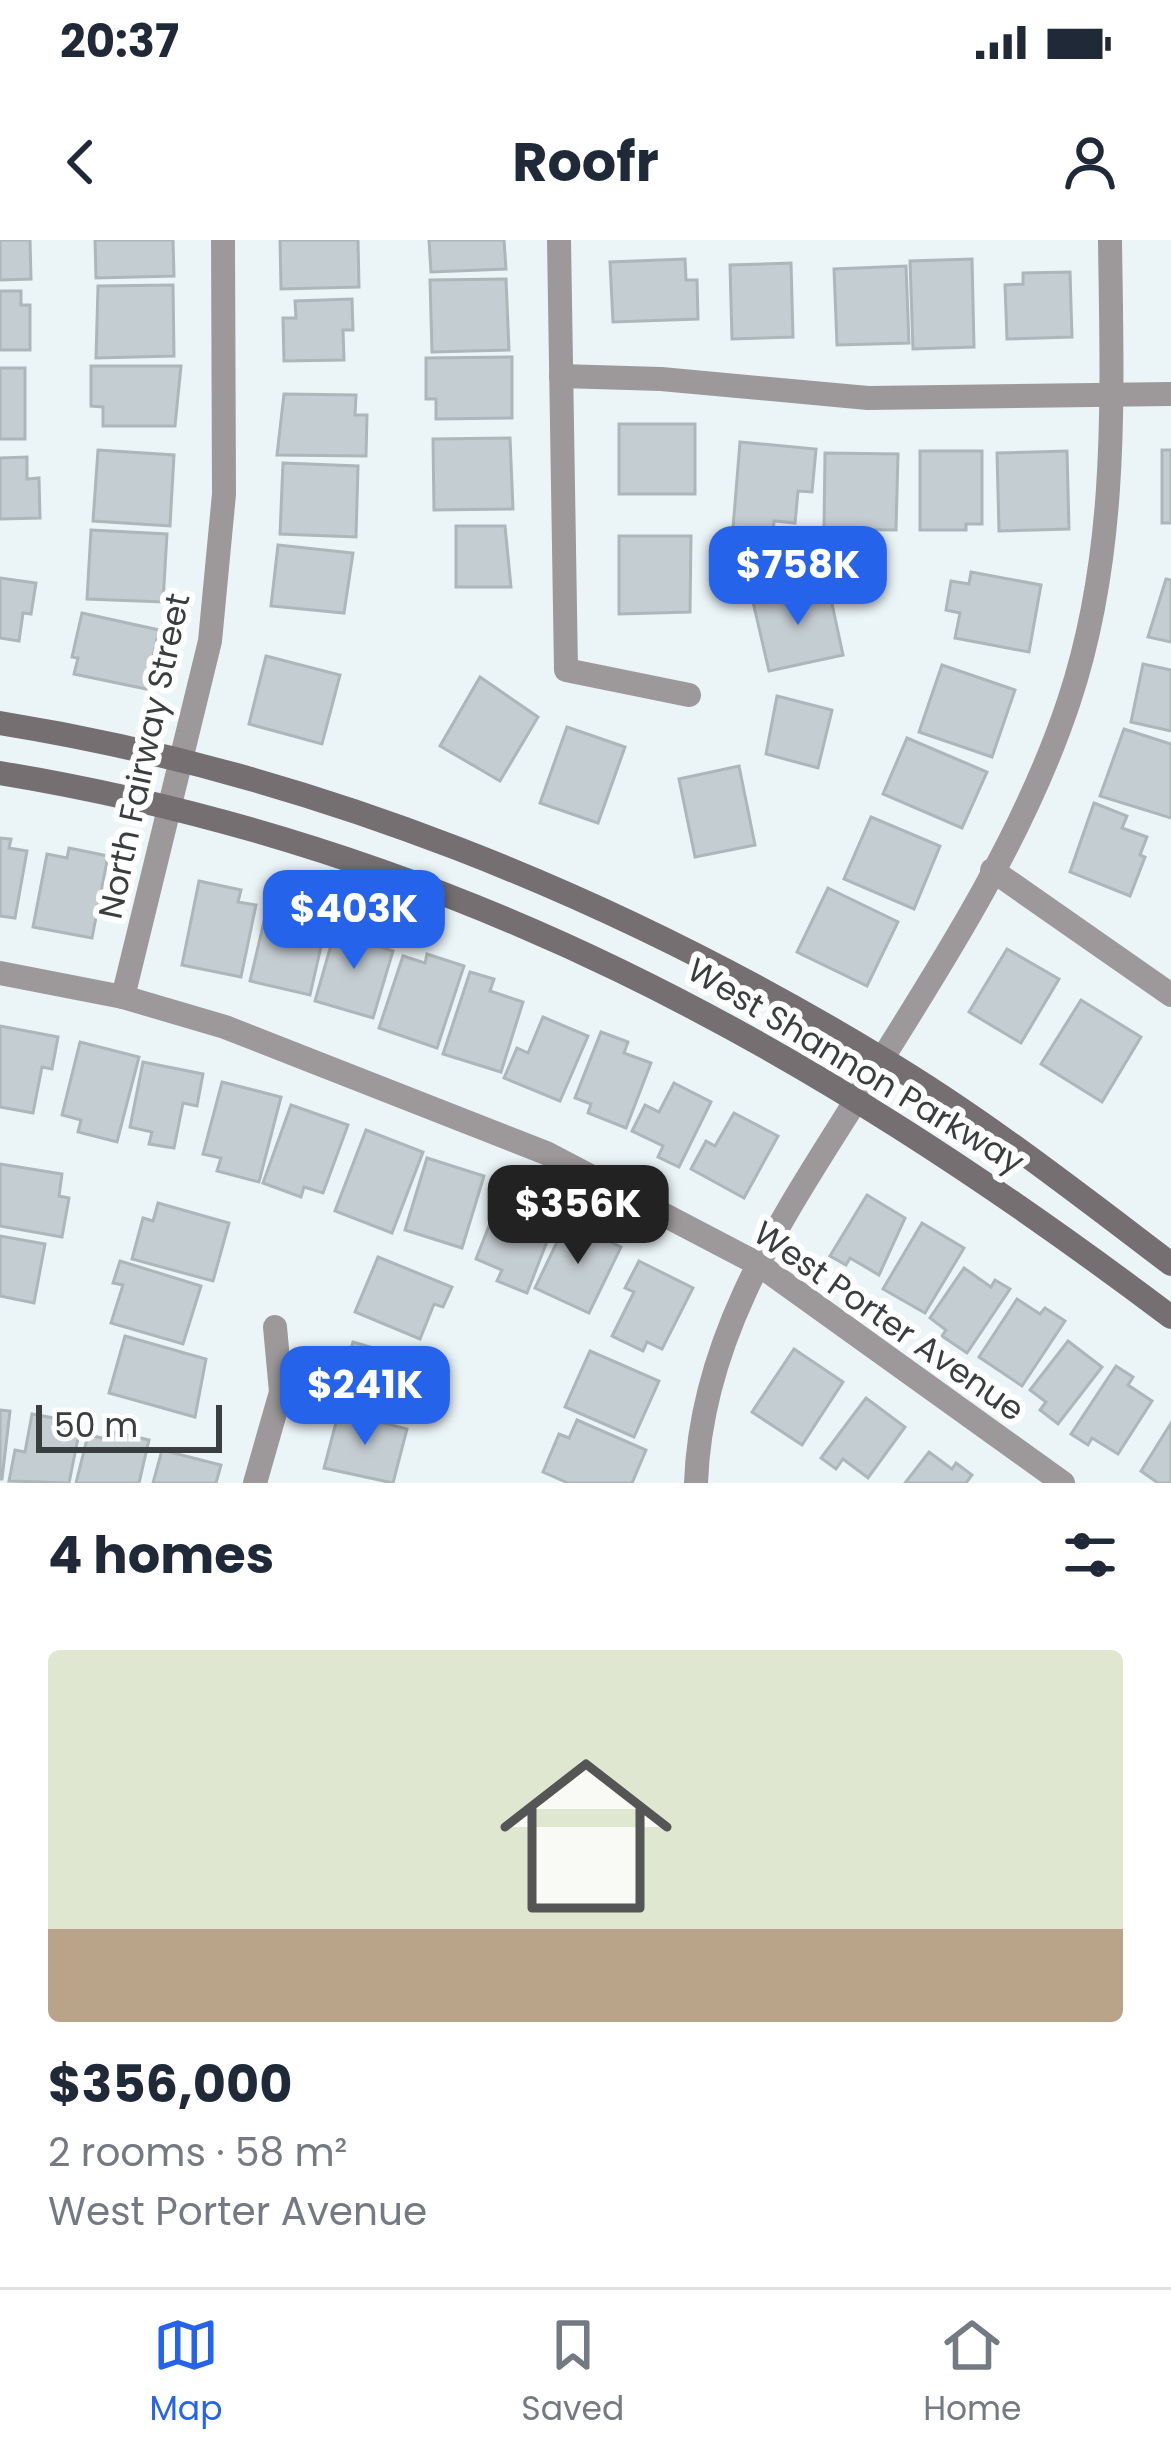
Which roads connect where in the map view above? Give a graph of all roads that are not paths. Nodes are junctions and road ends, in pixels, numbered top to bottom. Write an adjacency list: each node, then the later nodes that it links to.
1 (223, 240): 9 (street, North Fairway Street)
2 (559, 240): 4 (street)
3 (1110, 240): 6 (street)
4 (561, 376): 6 (street); 7 (street)
5 (1171, 394): 6 (street)
6 (1112, 395): 12 (street)
7 (689, 695)
8 (0, 723): 9 (street, West Shannon Parkway)
9 (182, 764): 11 (street, North Fairway Street); 16 (street, West Shannon Parkway)
10 (0, 773): 11 (street, West Shannon Parkway)
11 (171, 808): 15 (street, North Fairway Street); 17 (street, West Shannon Parkway)
12 (992, 870): 14 (street); 16 (street)
13 (0, 973): 15 (street, West Porter Avenue)
14 (1171, 995)
15 (123, 998): 18 (street, West Porter Avenue)
16 (882, 1058): 17 (street); 19 (street, West Shannon Parkway)
17 (858, 1097): 18 (street); 20 (street, West Shannon Parkway)
18 (758, 1264): 23 (street); 24 (street, West Porter Avenue)
19 (1171, 1264)
20 (1171, 1317)
21 (275, 1327): 22 (street)
22 (254, 1483)
23 (696, 1483)
24 (1063, 1483)

